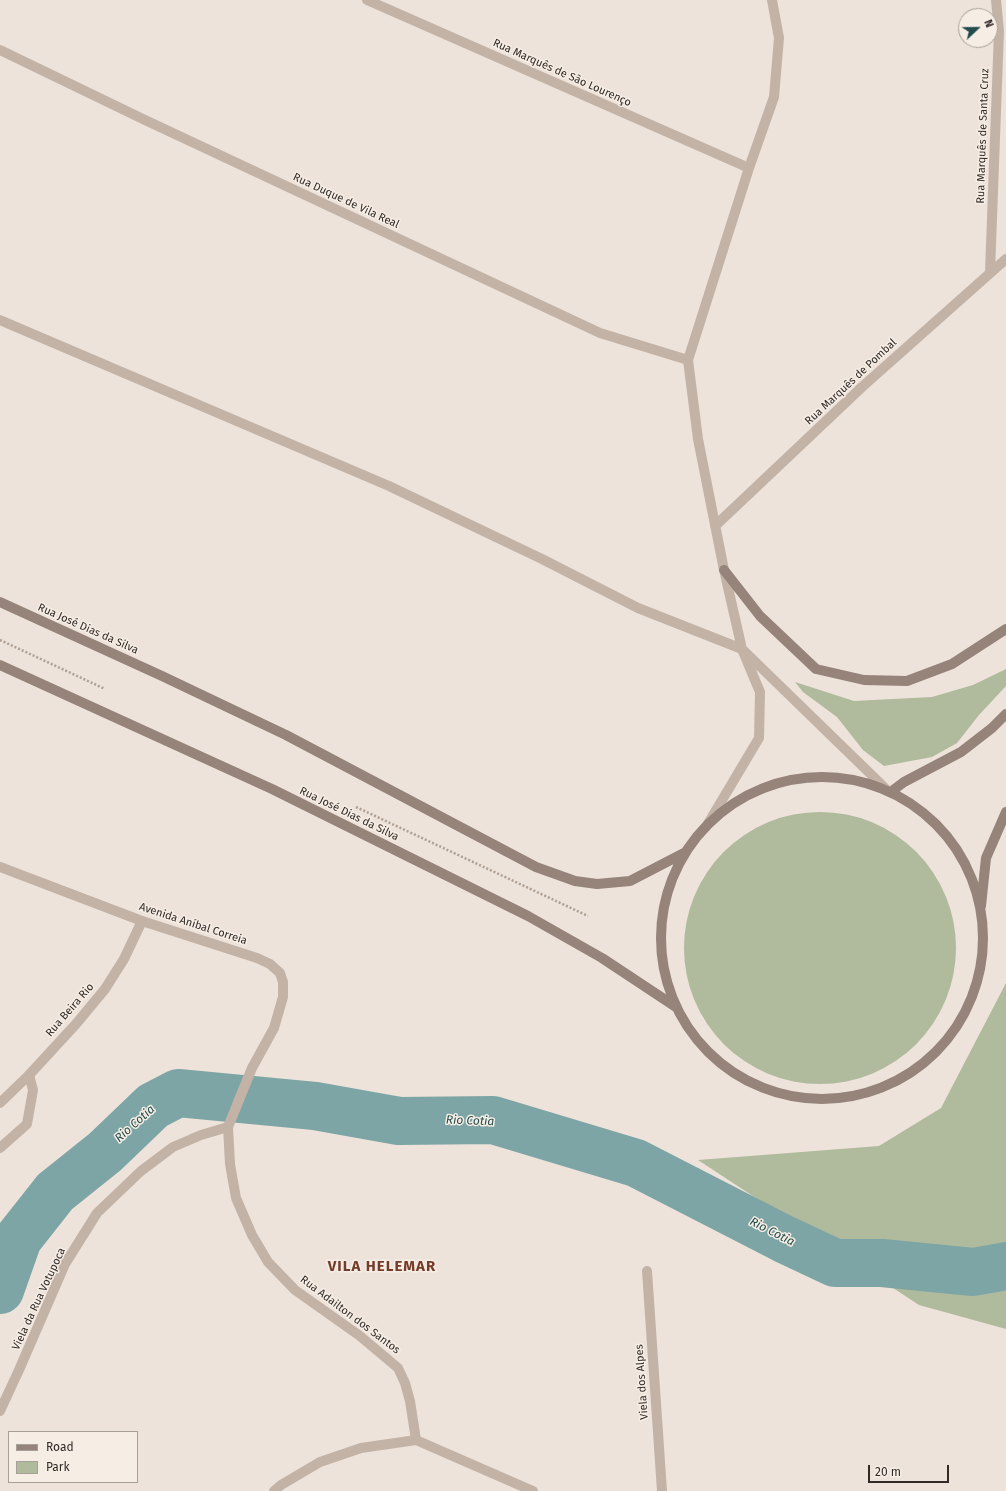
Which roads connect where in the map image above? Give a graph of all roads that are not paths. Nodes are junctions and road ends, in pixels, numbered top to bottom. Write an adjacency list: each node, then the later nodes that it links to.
1 (367, 0): 5 (street, Rua Marquês de São Lourenço)
2 (772, 0): 5 (street)
3 (996, 0): 7 (street, Rua Marquês de Santa Cruz)
4 (0, 50): 9 (street, Rua Duque de Vila Real)
5 (749, 168): 9 (street)
6 (1006, 259): 7 (street, Rua Marquês de Pombal)
7 (990, 272): 10 (street, Rua Marquês de Pombal)
8 (0, 320): 14 (street)
9 (688, 360): 10 (street)
10 (715, 526): 11 (street)
11 (724, 570): 13 (main road); 14 (street)
12 (0, 602): 20 (main road, Rua José Dias da Silva)
13 (1006, 628)
14 (742, 649): 17 (street); 19 (street)
15 (0, 665): 24 (main road, Rua José Dias da Silva)
16 (1006, 714): 17 (main road)
17 (889, 790): 19 (main road); 22 (main road)
18 (1006, 812): 22 (main road)
19 (706, 826): 20 (main road)
20 (686, 852): 24 (main road)
21 (0, 867): 23 (street, Avenida Aníbal Correia)
22 (981, 908): 24 (main road)
23 (142, 921): 25 (street, Rua Beira Rio); 27 (street, Avenida Aníbal Correia)
24 (676, 1007)
25 (29, 1075): 26 (street, Rua Beira Rio); 28 (street)
26 (0, 1103)
27 (228, 1127): 30 (street, Viela da Rua Votupoca); 31 (street, Rua Adailton dos Santos)
28 (0, 1148)
29 (647, 1272): 34 (street, Viela dos Alpes)
30 (0, 1411)
31 (416, 1440): 32 (street); 33 (street)
32 (274, 1491)
33 (533, 1491)
34 (662, 1491)

